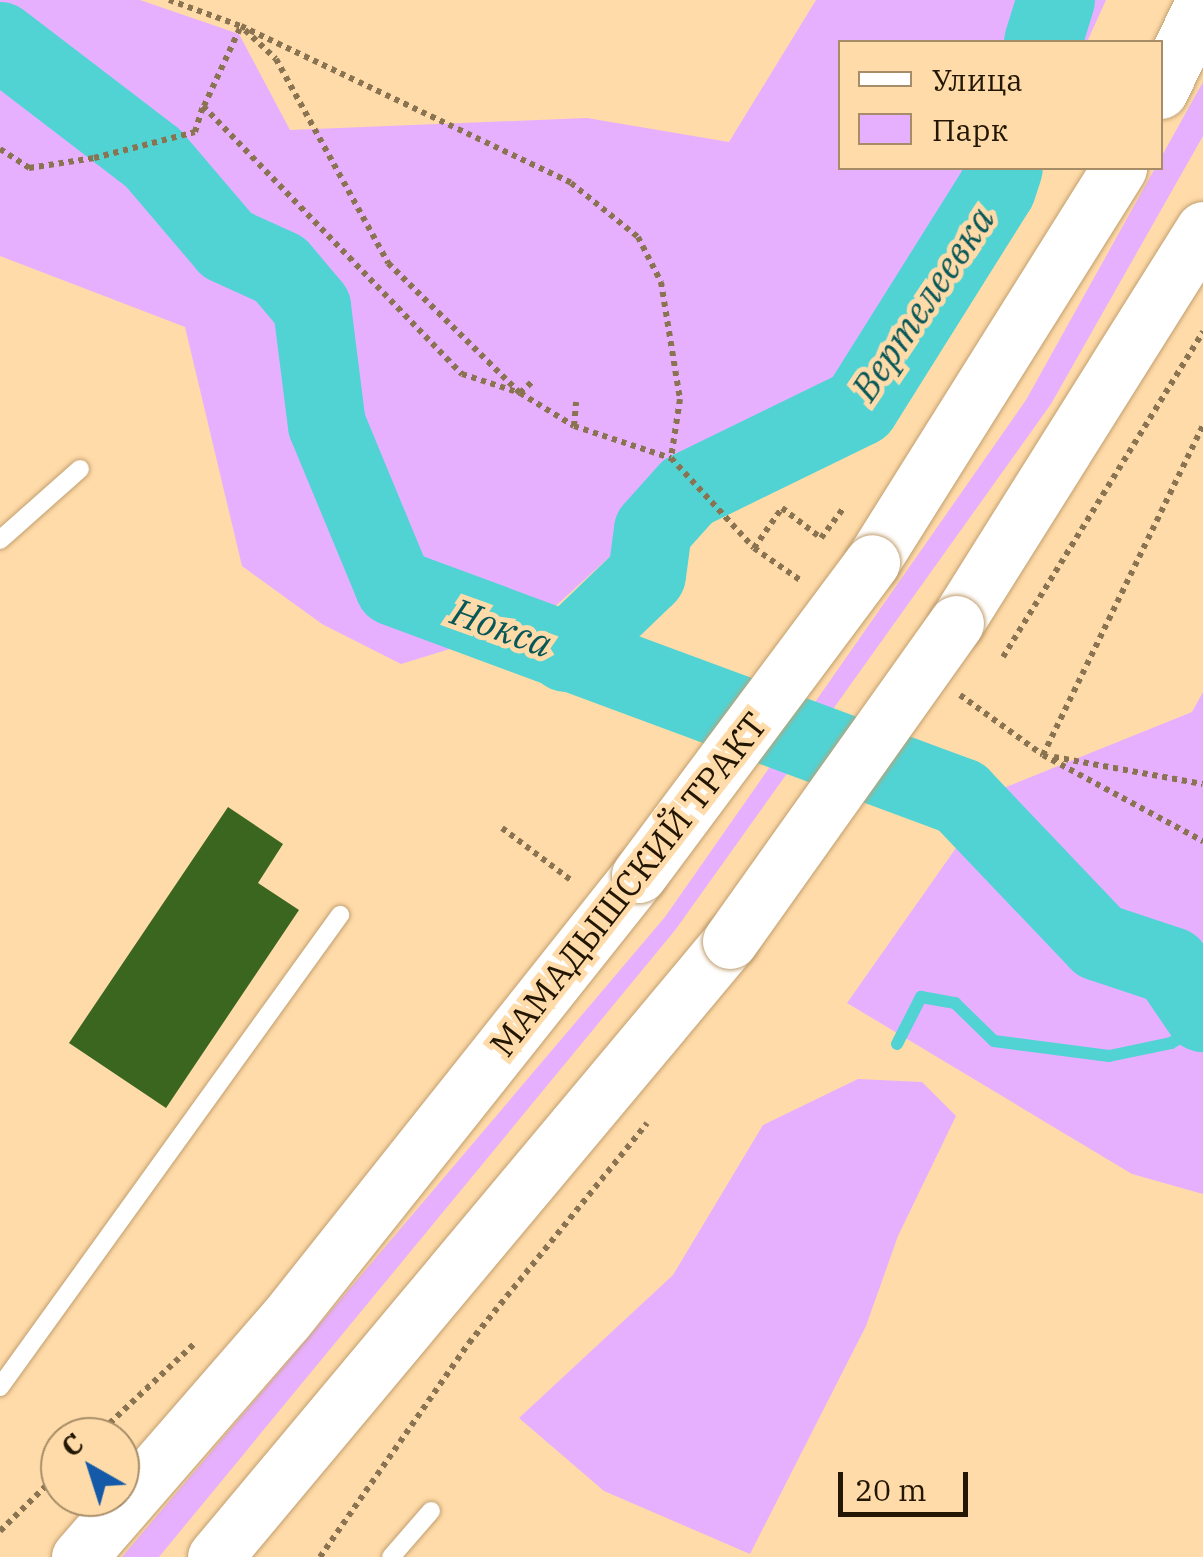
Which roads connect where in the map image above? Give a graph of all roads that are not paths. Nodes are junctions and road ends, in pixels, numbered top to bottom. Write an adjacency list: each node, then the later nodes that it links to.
1 (1203, 4): 2 (main road)
2 (1163, 85)
3 (1118, 170): 10 (main road, МАМАДЫШСКИЙ ТРАКТ, bridge)
4 (1203, 229): 11 (main road, bridge)
5 (80, 469): 6 (lane)
6 (0, 540)
7 (340, 915): 8 (lane)
8 (0, 1388)
9 (431, 1511): 12 (lane)
10 (79, 1557)
11 (215, 1557)
12 (391, 1557)

